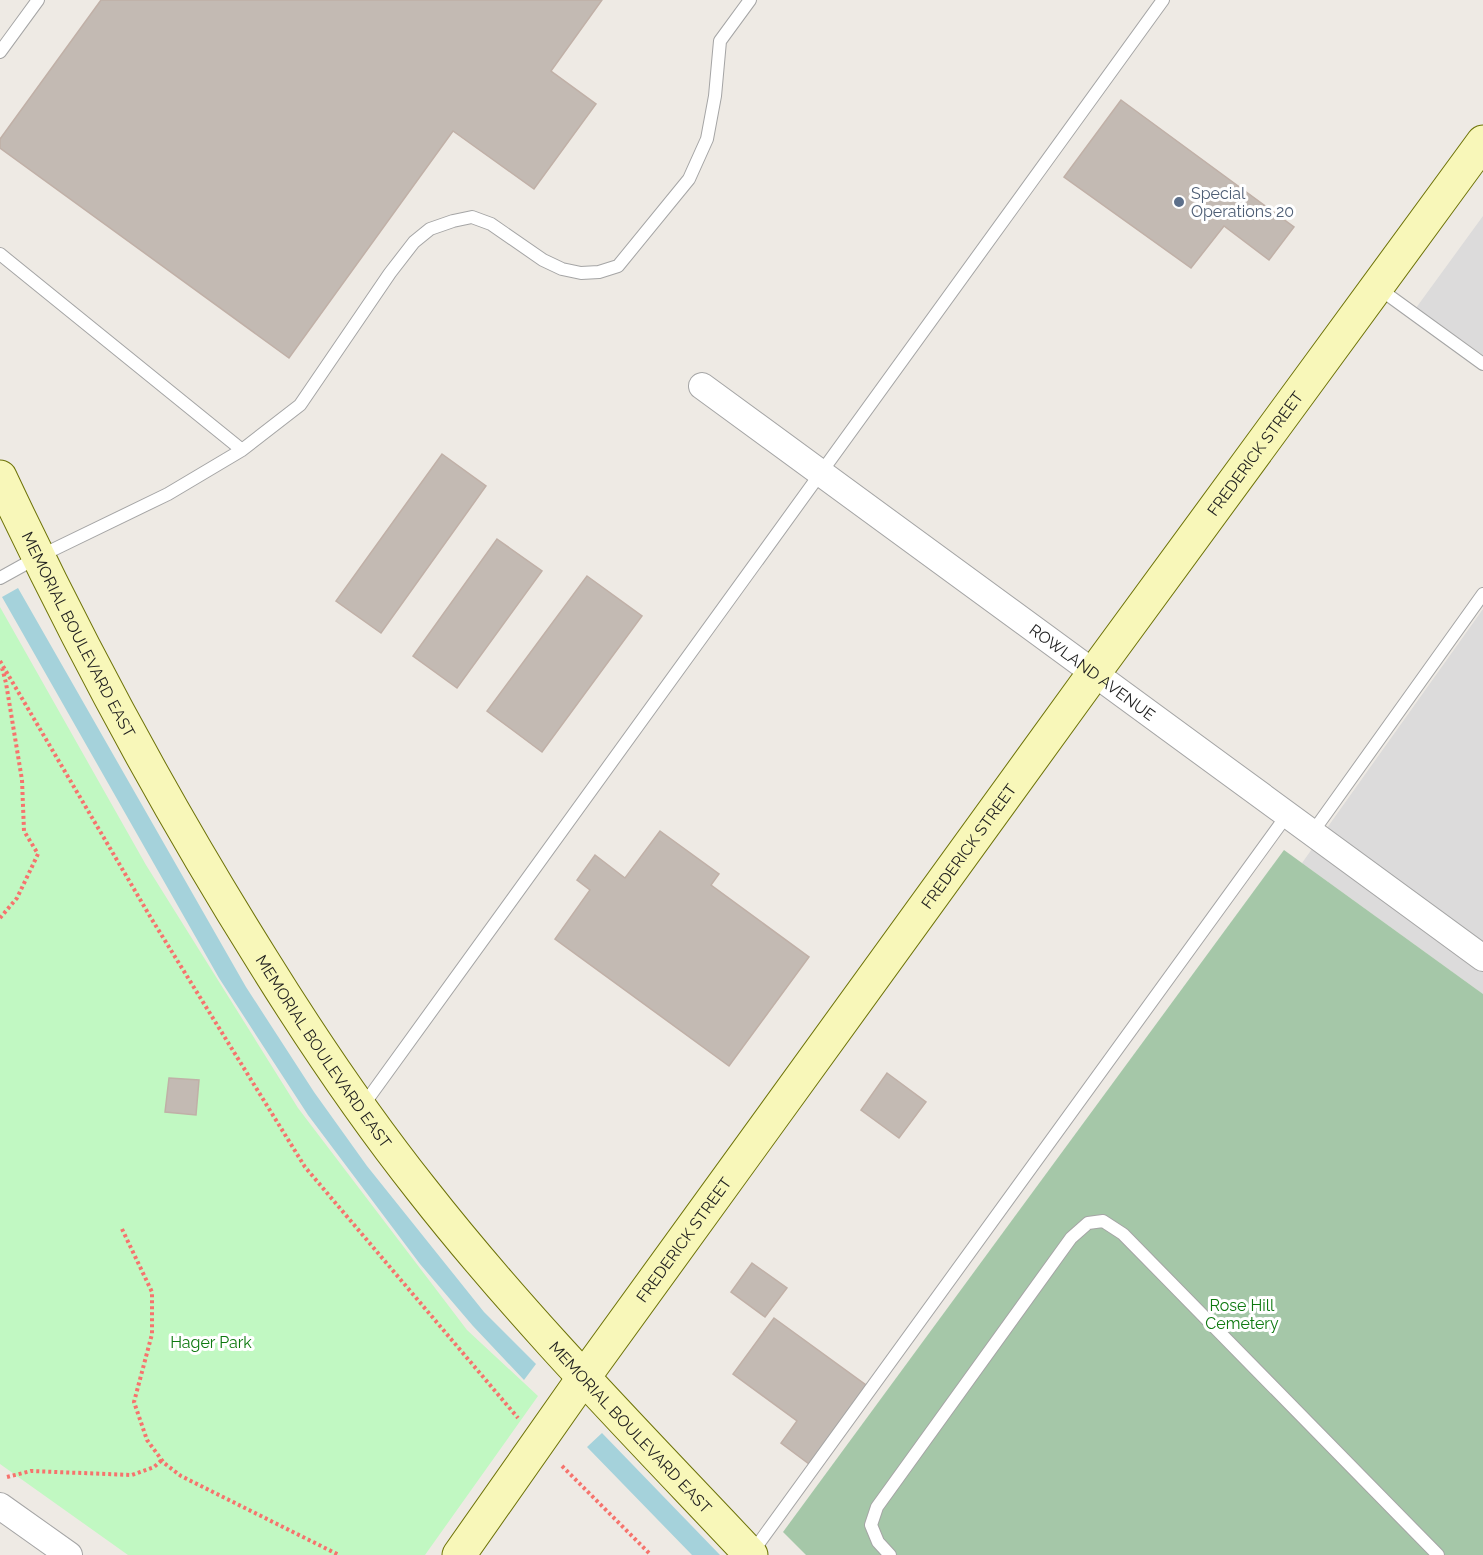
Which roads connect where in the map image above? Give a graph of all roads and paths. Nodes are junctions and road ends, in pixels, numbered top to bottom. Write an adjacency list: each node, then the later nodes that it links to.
1 (38, 0): 4 (lane)
2 (750, 0): 10 (lane)
3 (1163, 0): 11 (lane)
4 (0, 52)
5 (1483, 142): 7 (main road, FREDERICK STREET)
6 (0, 254): 10 (lane)
7 (1377, 287): 8 (lane); 17 (main road, FREDERICK STREET)
8 (1483, 364)
9 (702, 386): 11 (street, ROWLAND AVENUE)
10 (242, 450): 13 (lane)
11 (820, 472): 17 (street, ROWLAND AVENUE); 22 (lane)
12 (0, 477): 13 (main road, MEMORIAL BOULEVARD EAST)
13 (38, 556): 14 (lane); 22 (main road, MEMORIAL BOULEVARD EAST)
14 (0, 578)
15 (1483, 594): 19 (lane)
16 (0, 662): 20 (path); 25 (path)
17 (1094, 673): 18 (street, ROWLAND AVENUE); 24 (main road, FREDERICK STREET)
18 (1287, 815): 19 (street, ROWLAND AVENUE); 33 (lane)
19 (1312, 833): 21 (street, ROWLAND AVENUE)
20 (0, 918)
21 (1480, 949)
22 (360, 1109): 24 (main road, MEMORIAL BOULEVARD EAST)
23 (122, 1229): 26 (path)
24 (584, 1377): 25 (main road, FREDERICK STREET); 33 (main road, MEMORIAL BOULEVARD EAST)
25 (539, 1443): 31 (main road, FREDERICK STREET); 32 (path)
26 (162, 1460): 27 (path); 30 (path)
27 (0, 1479)
28 (0, 1506): 29 (street)
29 (69, 1555)
30 (339, 1555)
31 (459, 1555)
32 (651, 1555)
33 (751, 1555)
34 (890, 1555): 35 (lane)
35 (1438, 1555)

